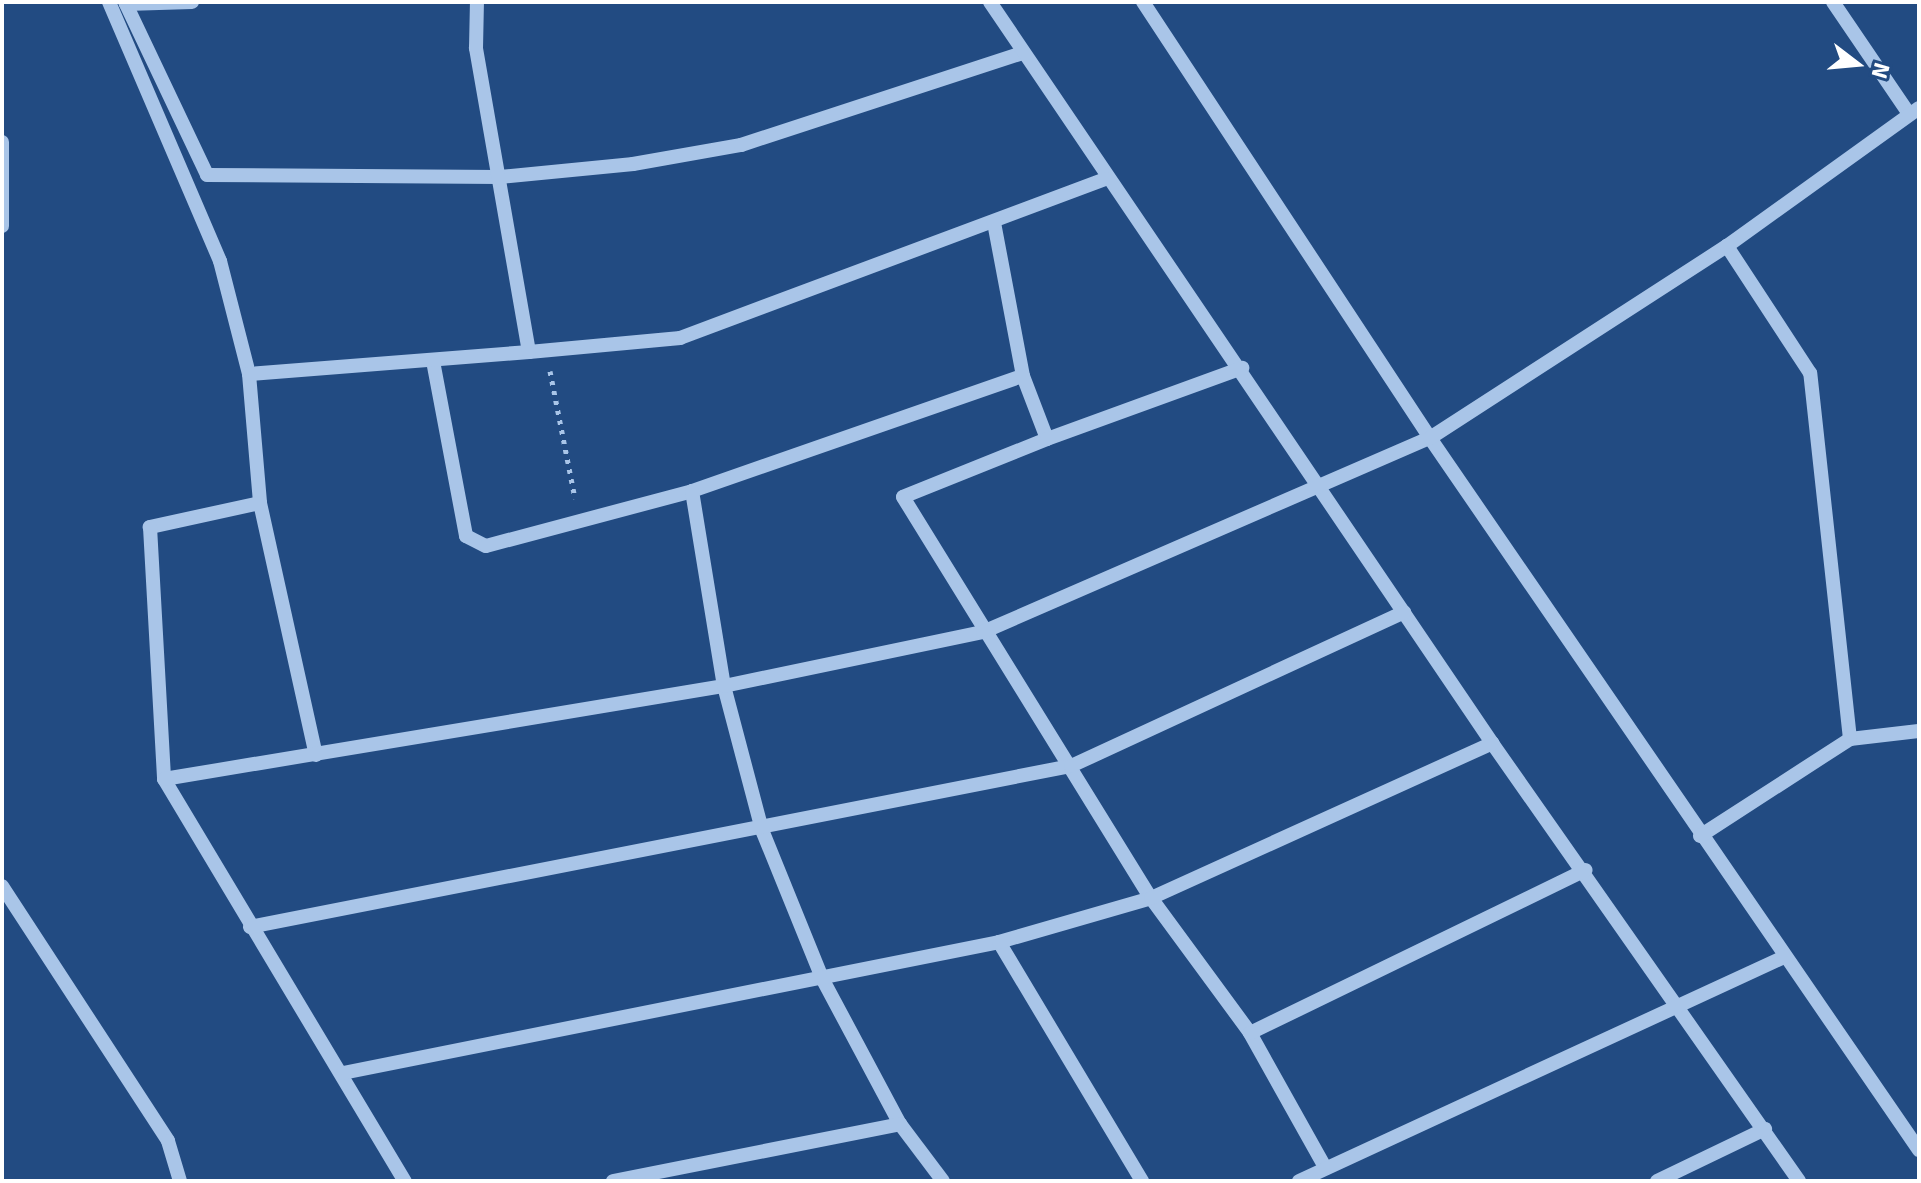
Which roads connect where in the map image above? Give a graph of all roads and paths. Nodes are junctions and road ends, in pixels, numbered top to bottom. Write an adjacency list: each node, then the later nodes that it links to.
1 (109, 2): 19 (street)
2 (192, 2): 7 (street)
3 (477, 2): 11 (street)
4 (990, 2): 8 (street)
5 (1143, 2): 21 (street)
6 (1833, 2): 9 (street)
7 (126, 3): 11 (street)
8 (1019, 54): 11 (street); 12 (street)
9 (1914, 111): 15 (street)
10 (2, 142): 14 (street)
11 (500, 177): 16 (street)
12 (1105, 179): 13 (street); 18 (street)
13 (994, 222): 16 (street); 20 (street)
14 (2, 226)
15 (1727, 246): 21 (street); 30 (street)
16 (529, 352): 17 (street)
17 (433, 361): 19 (street); 24 (street)
18 (1242, 368): 22 (street); 23 (street)
19 (249, 374): 25 (street)
20 (1023, 376): 22 (street); 24 (street)
21 (1430, 438): 23 (street); 36 (street)
22 (1047, 439): 27 (street)
23 (1320, 486): 26 (street); 27 (street)
24 (692, 491): 28 (street)
25 (260, 503): 32 (street); 34 (street)
26 (1404, 612): 31 (street); 33 (street)
27 (983, 632): 28 (street); 33 (street)
28 (724, 686): 32 (street); 35 (street)
29 (1919, 731): 30 (street)
30 (1850, 739): 36 (street)
31 (1492, 743): 37 (street); 39 (street)
32 (316, 755): 34 (street)
33 (1071, 766): 35 (street); 39 (street)
34 (164, 779): 40 (street)
35 (762, 830): 40 (street); 43 (street)
36 (1700, 836): 42 (street)
37 (1585, 870): 44 (street); 45 (street)
38 (2, 886): 51 (street)
39 (1151, 898): 41 (street); 45 (street)
40 (250, 927): 46 (street)
41 (999, 942): 43 (street); 55 (street)
42 (1784, 957): 44 (street); 49 (street)
43 (823, 980): 46 (street); 47 (street)
44 (1679, 1008): 48 (street); 50 (street)
45 (1250, 1033): 50 (street)
46 (343, 1073): 52 (street)
47 (900, 1124): 53 (street); 54 (street)
48 (1765, 1129): 57 (street); 58 (street)
49 (1917, 1141)
50 (1325, 1167): 56 (street)
51 (180, 1181)
52 (405, 1181)
53 (613, 1181)
54 (943, 1181)
55 (1142, 1181)
56 (1299, 1181)
57 (1657, 1181)
58 (1799, 1181)

